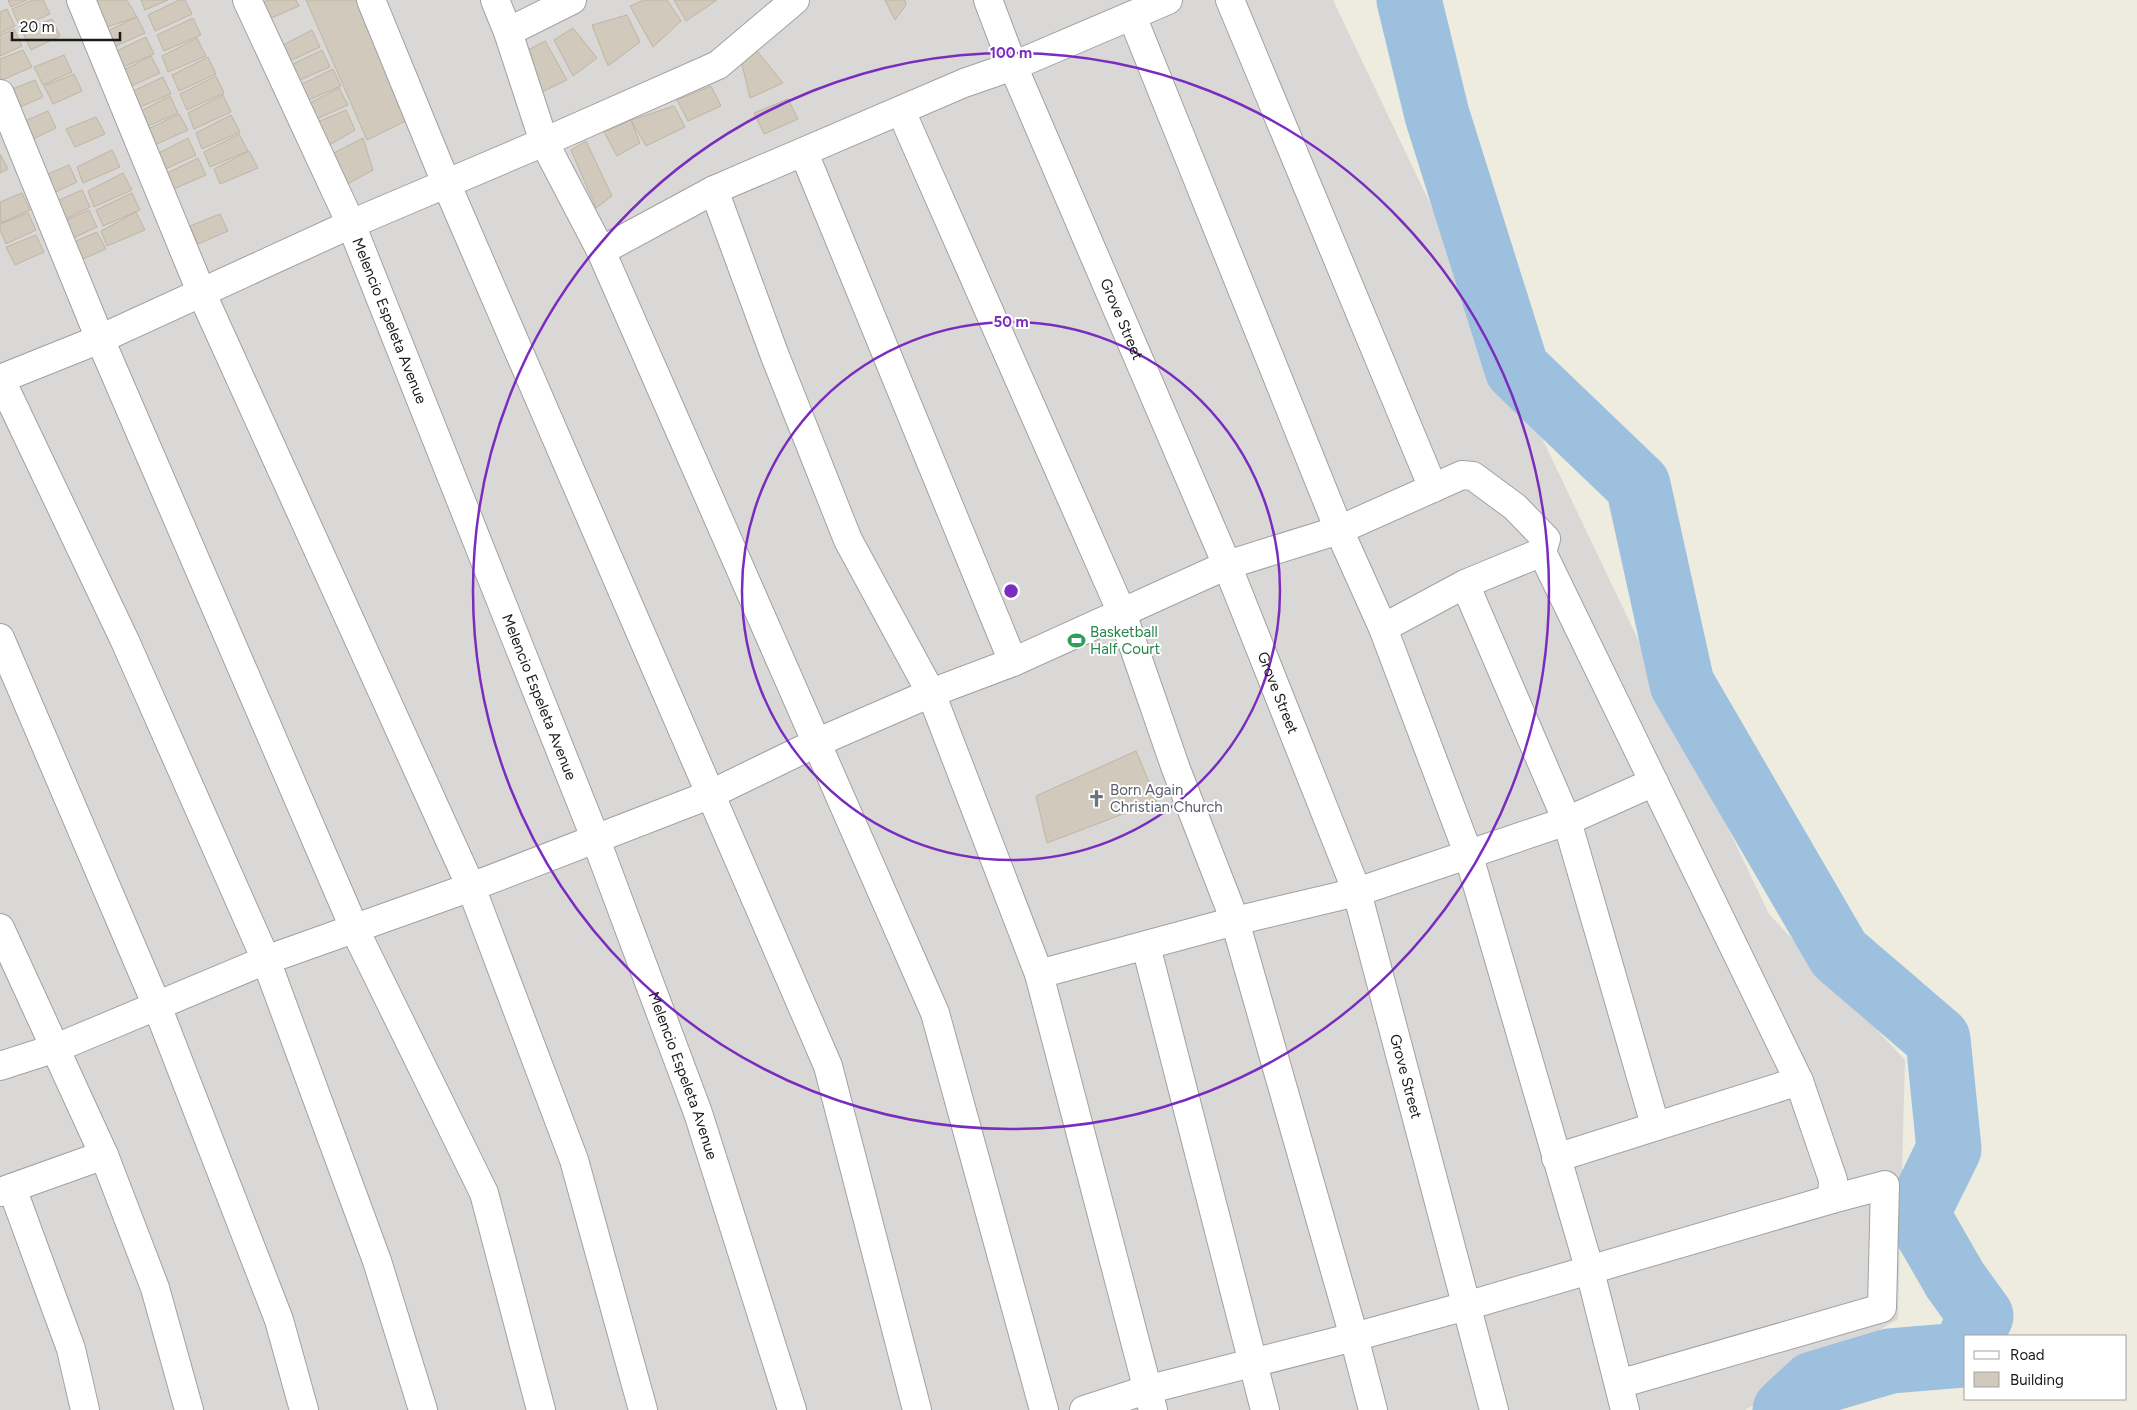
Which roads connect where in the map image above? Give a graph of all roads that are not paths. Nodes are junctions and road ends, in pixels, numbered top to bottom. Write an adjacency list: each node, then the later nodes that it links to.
1 (81, 0): 21 (street)
2 (247, 0): 19 (street, Melencio Espeleta Avenue)
3 (371, 0): 17 (street)
4 (495, 0): 11 (street)
5 (572, 0): 11 (street)
6 (795, 0): 15 (street)
7 (988, 0): 12 (street, Grove Street)
8 (1168, 0): 10 (street)
9 (1230, 0): 24 (street)
10 (1132, 16): 12 (street); 25 (street)
11 (508, 32): 15 (street)
12 (1013, 66): 14 (street); 27 (street, Grove Street)
13 (0, 94): 22 (street)
14 (901, 111): 16 (street); 29 (street)
15 (544, 142): 17 (street); 20 (street)
16 (804, 153): 18 (street); 32 (street)
17 (446, 183): 19 (street); 36 (street)
18 (714, 190): 20 (street); 33 (street)
19 (351, 224): 21 (street); 38 (street, Melencio Espeleta Avenue)
20 (601, 251): 34 (street)
21 (202, 294): 22 (street); 40 (street)
22 (100, 339): 23 (street); 43 (street)
23 (0, 378): 46 (street)
24 (1433, 488): 25 (street); 26 (street)
25 (1339, 530): 27 (street); 30 (street)
26 (1542, 552): 28 (street); 35 (street)
27 (1227, 565): 29 (street); 41 (street, Grove Street)
28 (1465, 584): 30 (street); 37 (street)
29 (1122, 613): 32 (street); 42 (street)
30 (1383, 628): 39 (street)
31 (0, 638): 48 (street)
32 (1013, 662): 33 (street)
33 (931, 693): 34 (street); 47 (street)
34 (816, 743): 36 (street); 71 (street)
35 (1654, 782): 37 (street); 51 (street)
36 (709, 795): 38 (street); 70 (street)
37 (1567, 821): 39 (street); 52 (street)
38 (596, 840): 40 (street); 69 (street, Melencio Espeleta Avenue)
39 (1468, 853): 41 (street); 54 (street)
40 (471, 887): 43 (street); 68 (street)
41 (1357, 892): 42 (street); 58 (street, Grove Street)
42 (1235, 921): 45 (street); 59 (street)
43 (355, 930): 46 (street); 67 (street)
44 (3, 942): 49 (street)
45 (1146, 946): 47 (street); 60 (street)
46 (266, 960): 48 (street); 66 (street)
47 (1039, 974): 62 (street)
48 (157, 1006): 49 (street); 65 (street)
49 (56, 1048): 50 (street); 53 (street)
50 (0, 1066)
51 (1799, 1081): 52 (street); 56 (street)
52 (1655, 1125): 54 (street)
53 (104, 1155): 55 (street); 64 (street)
54 (1556, 1158): 57 (street)
55 (6, 1190): 63 (street)
56 (1832, 1199): 57 (street); 61 (street)
57 (1590, 1271): 58 (street); 61 (street)
58 (1466, 1306): 59 (street); 75 (street, Grove Street)
59 (1354, 1338): 60 (street); 74 (street)
60 (1252, 1362): 62 (street); 73 (street)
61 (1619, 1384): 76 (street)
62 (1150, 1400): 72 (street)
63 (85, 1410)
64 (189, 1410)
65 (304, 1410)
66 (423, 1410)
67 (541, 1410)
68 (643, 1410)
69 (792, 1410)
70 (916, 1410)
71 (1044, 1410)
72 (1084, 1410)
73 (1265, 1410)
74 (1373, 1410)
75 (1494, 1410)
76 (1625, 1410)

